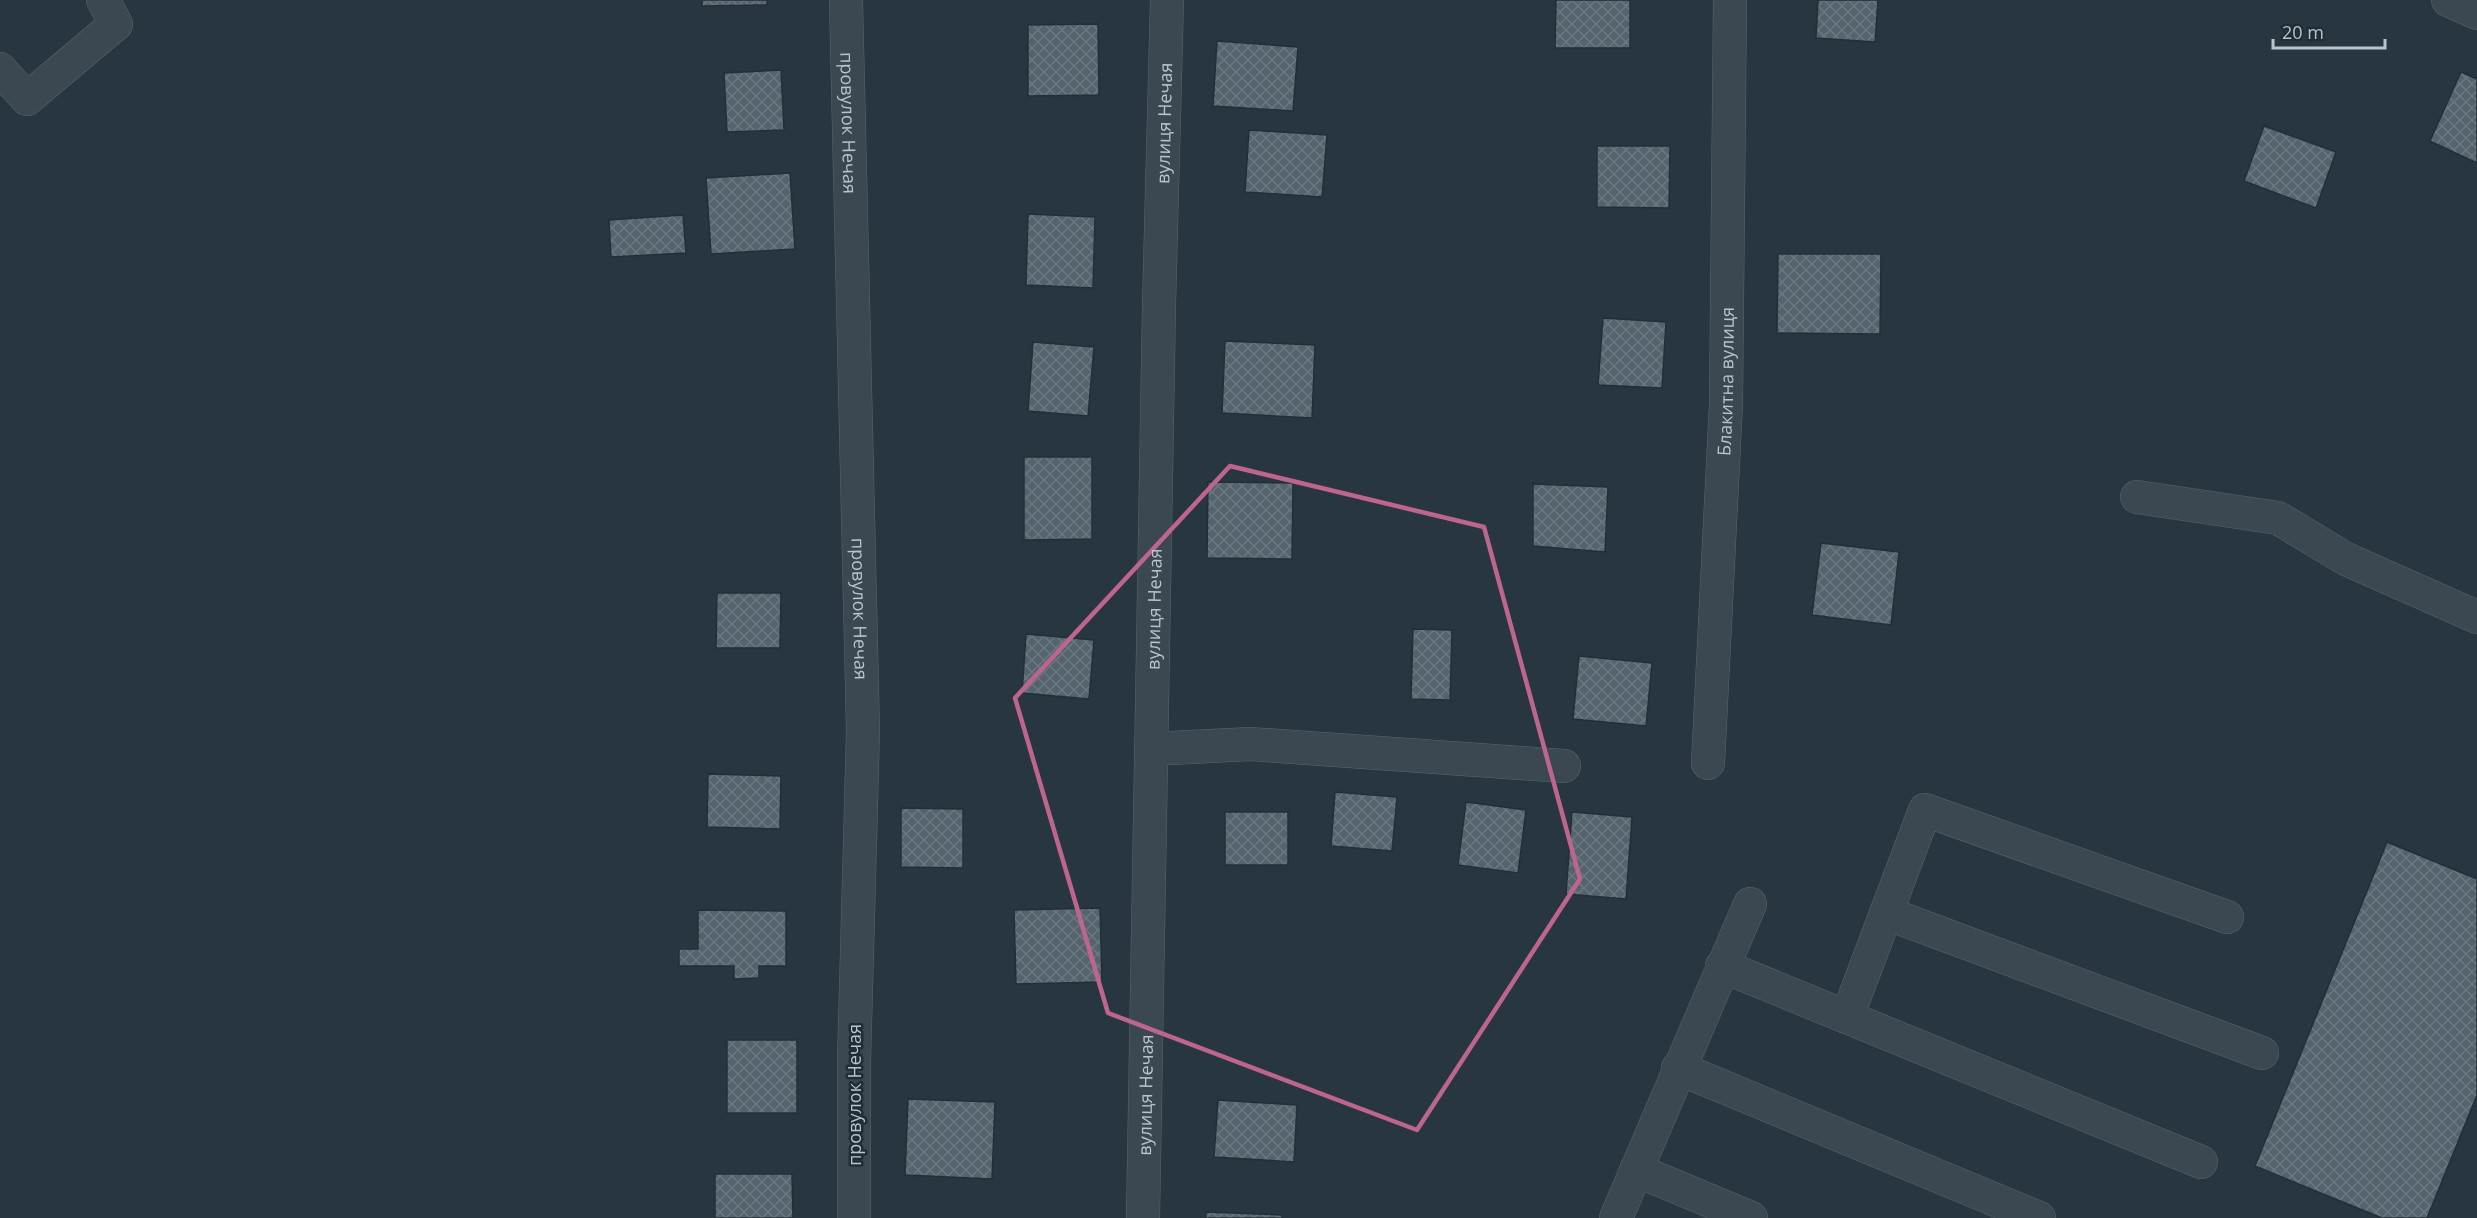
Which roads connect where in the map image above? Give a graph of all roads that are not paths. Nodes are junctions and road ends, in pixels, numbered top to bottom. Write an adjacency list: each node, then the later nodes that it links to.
1 (103, 0): 7 (street)
2 (846, 0): 22 (street, провулок Нечая)
3 (1167, 0): 10 (street, вулиця Нечая)
4 (1730, 0): 11 (street, Блакитна вулиця)
5 (2448, 0): 6 (street)
6 (2477, 13)
7 (0, 69)
8 (2137, 497): 9 (street)
9 (2477, 617)
10 (1151, 749): 12 (street); 23 (street, вулиця Нечая)
11 (1708, 763)
12 (1564, 766)
13 (1750, 904): 16 (street)
14 (1886, 914): 15 (street); 17 (street); 18 (street)
15 (2227, 916)
16 (1722, 966): 17 (street); 19 (street)
17 (1846, 1017): 20 (street)
18 (2262, 1053)
19 (1678, 1068): 21 (street); 26 (street)
20 (2201, 1162)
21 (1636, 1170): 24 (street); 25 (street)
22 (854, 1218)
23 (1143, 1218)
24 (1616, 1218)
25 (1750, 1218)
26 (2039, 1218)

